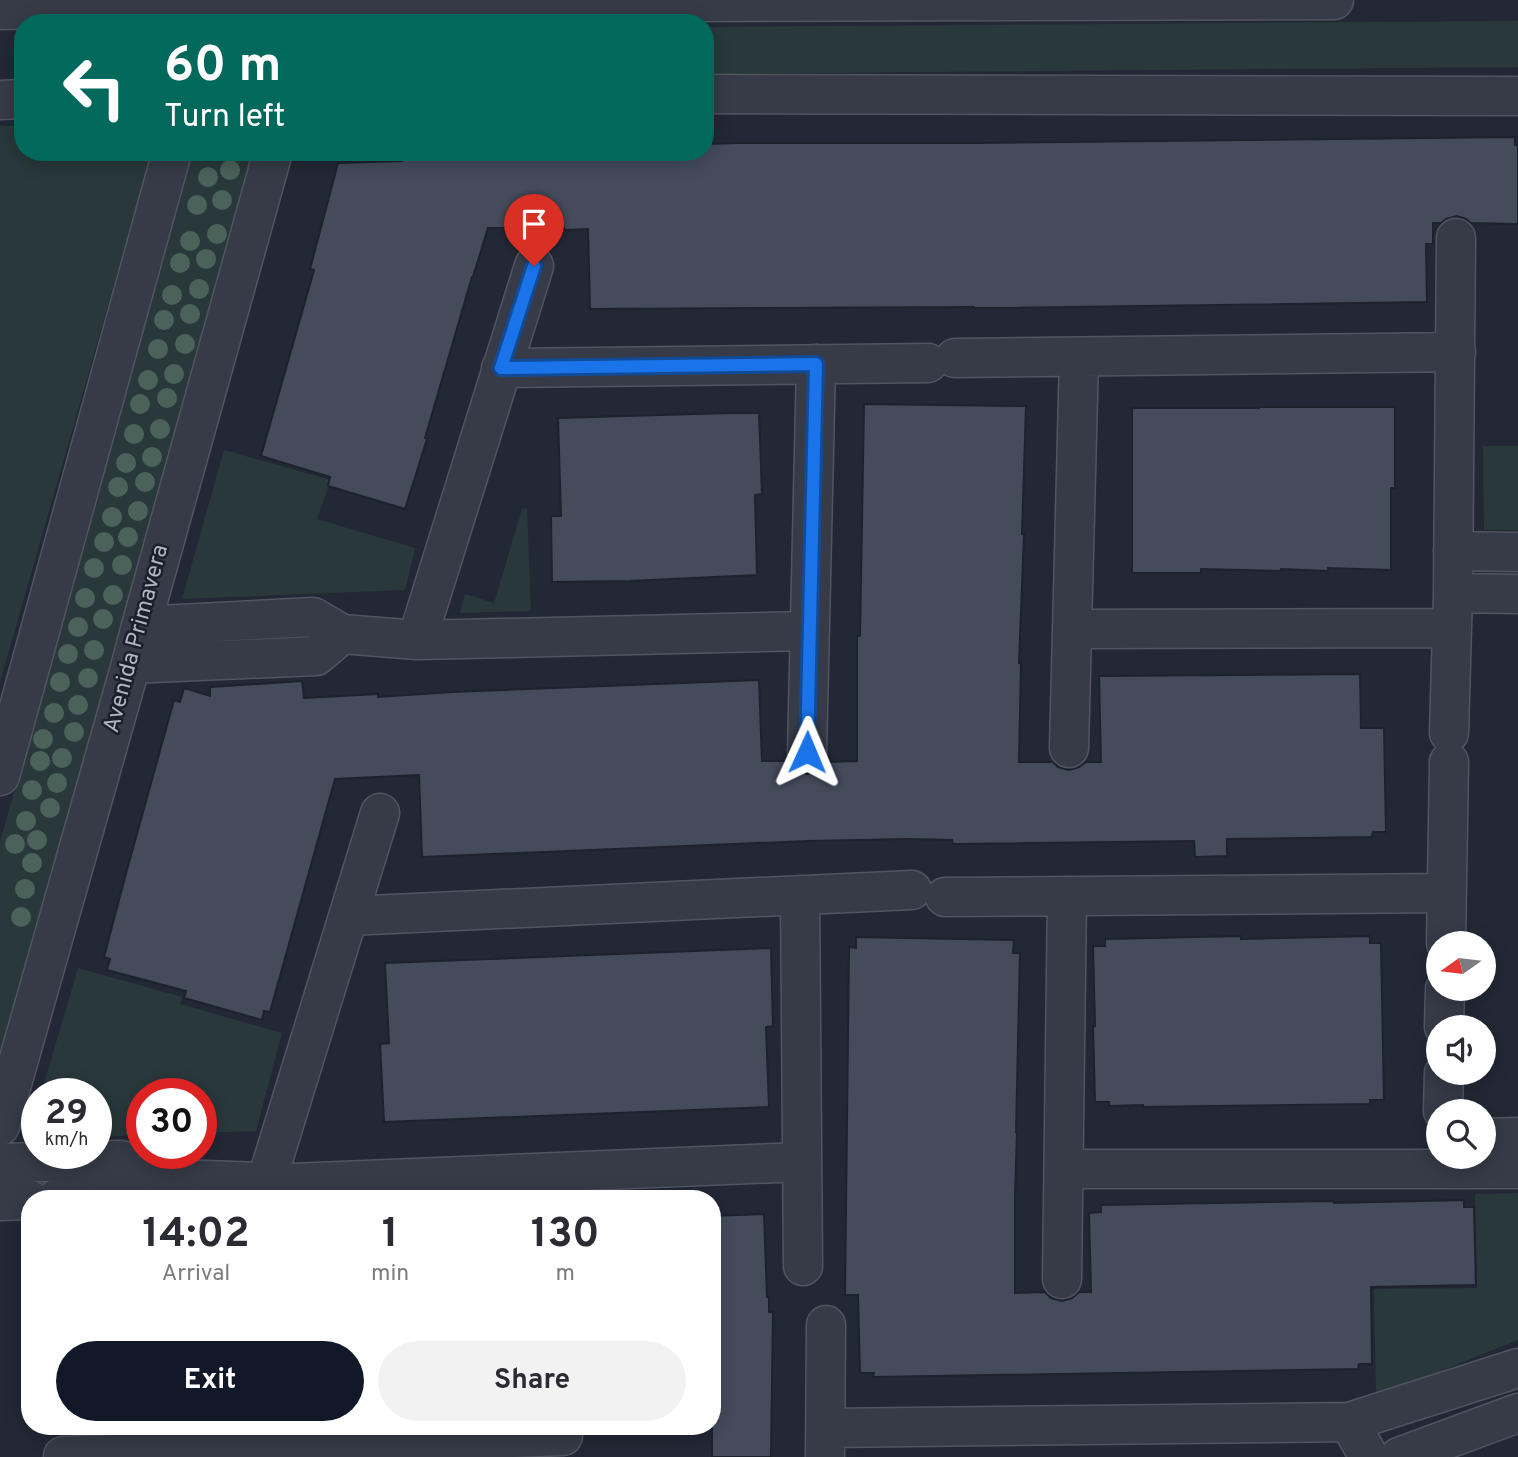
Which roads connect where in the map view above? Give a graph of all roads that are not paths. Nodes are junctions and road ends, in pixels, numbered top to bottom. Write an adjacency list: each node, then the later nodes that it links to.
1 (1317, 0): 2 (street); 4 (street)
2 (1334, 0)
3 (212, 9): 4 (street); 5 (street)
4 (312, 9)
5 (0, 10)
6 (714, 94): 7 (street)
7 (1518, 96)
8 (170, 161): 28 (street)
9 (270, 161): 20 (street, Avenida Primavera)
10 (1456, 237): 12 (street)
11 (534, 266): 15 (street)
12 (1456, 352): 13 (street); 16 (street)
13 (1079, 357): 14 (street); 21 (street)
14 (816, 364): 15 (street); 22 (street)
15 (501, 368): 24 (street)
16 (1454, 551): 17 (street); 19 (street)
17 (1518, 552)
18 (1518, 594): 19 (street)
19 (1453, 610): 21 (street); 30 (street)
20 (141, 625): 23 (street); 25 (street, Avenida Primavera)
21 (1072, 629): 26 (street)
22 (810, 631): 24 (street); 27 (street)
23 (342, 634): 24 (street); 25 (street)
24 (417, 640)
25 (131, 664): 35 (street, Avenida Primavera)
26 (1069, 748)
27 (807, 752)
28 (0, 776)
29 (380, 813): 33 (street)
30 (1447, 893): 32 (street); 34 (street)
31 (800, 895): 32 (street); 33 (street); 38 (street)
32 (1067, 896): 42 (street)
33 (349, 916): 45 (street)
34 (1446, 931)
35 (0, 1126)
36 (1518, 1137): 37 (street)
37 (1496, 1138)
38 (802, 1162): 45 (street); 49 (street)
39 (0, 1163): 44 (street)
40 (1426, 1163): 42 (street)
41 (1496, 1168): 43 (street)
42 (1063, 1169): 50 (street)
43 (1518, 1170)
44 (146, 1178): 45 (street); 46 (street)
45 (266, 1183)
46 (129, 1190)
47 (21, 1200): 48 (street)
48 (0, 1201)
49 (803, 1266)
50 (1062, 1279)
51 (826, 1325): 57 (street)
52 (1518, 1368): 54 (street)
53 (1518, 1413): 61 (street)
54 (1349, 1422): 56 (street); 60 (street)
55 (563, 1440): 58 (street)
56 (1082, 1441): 57 (street)
57 (825, 1442)
58 (199, 1453): 59 (street)
59 (63, 1456)
60 (1369, 1457)
61 (1399, 1457)

